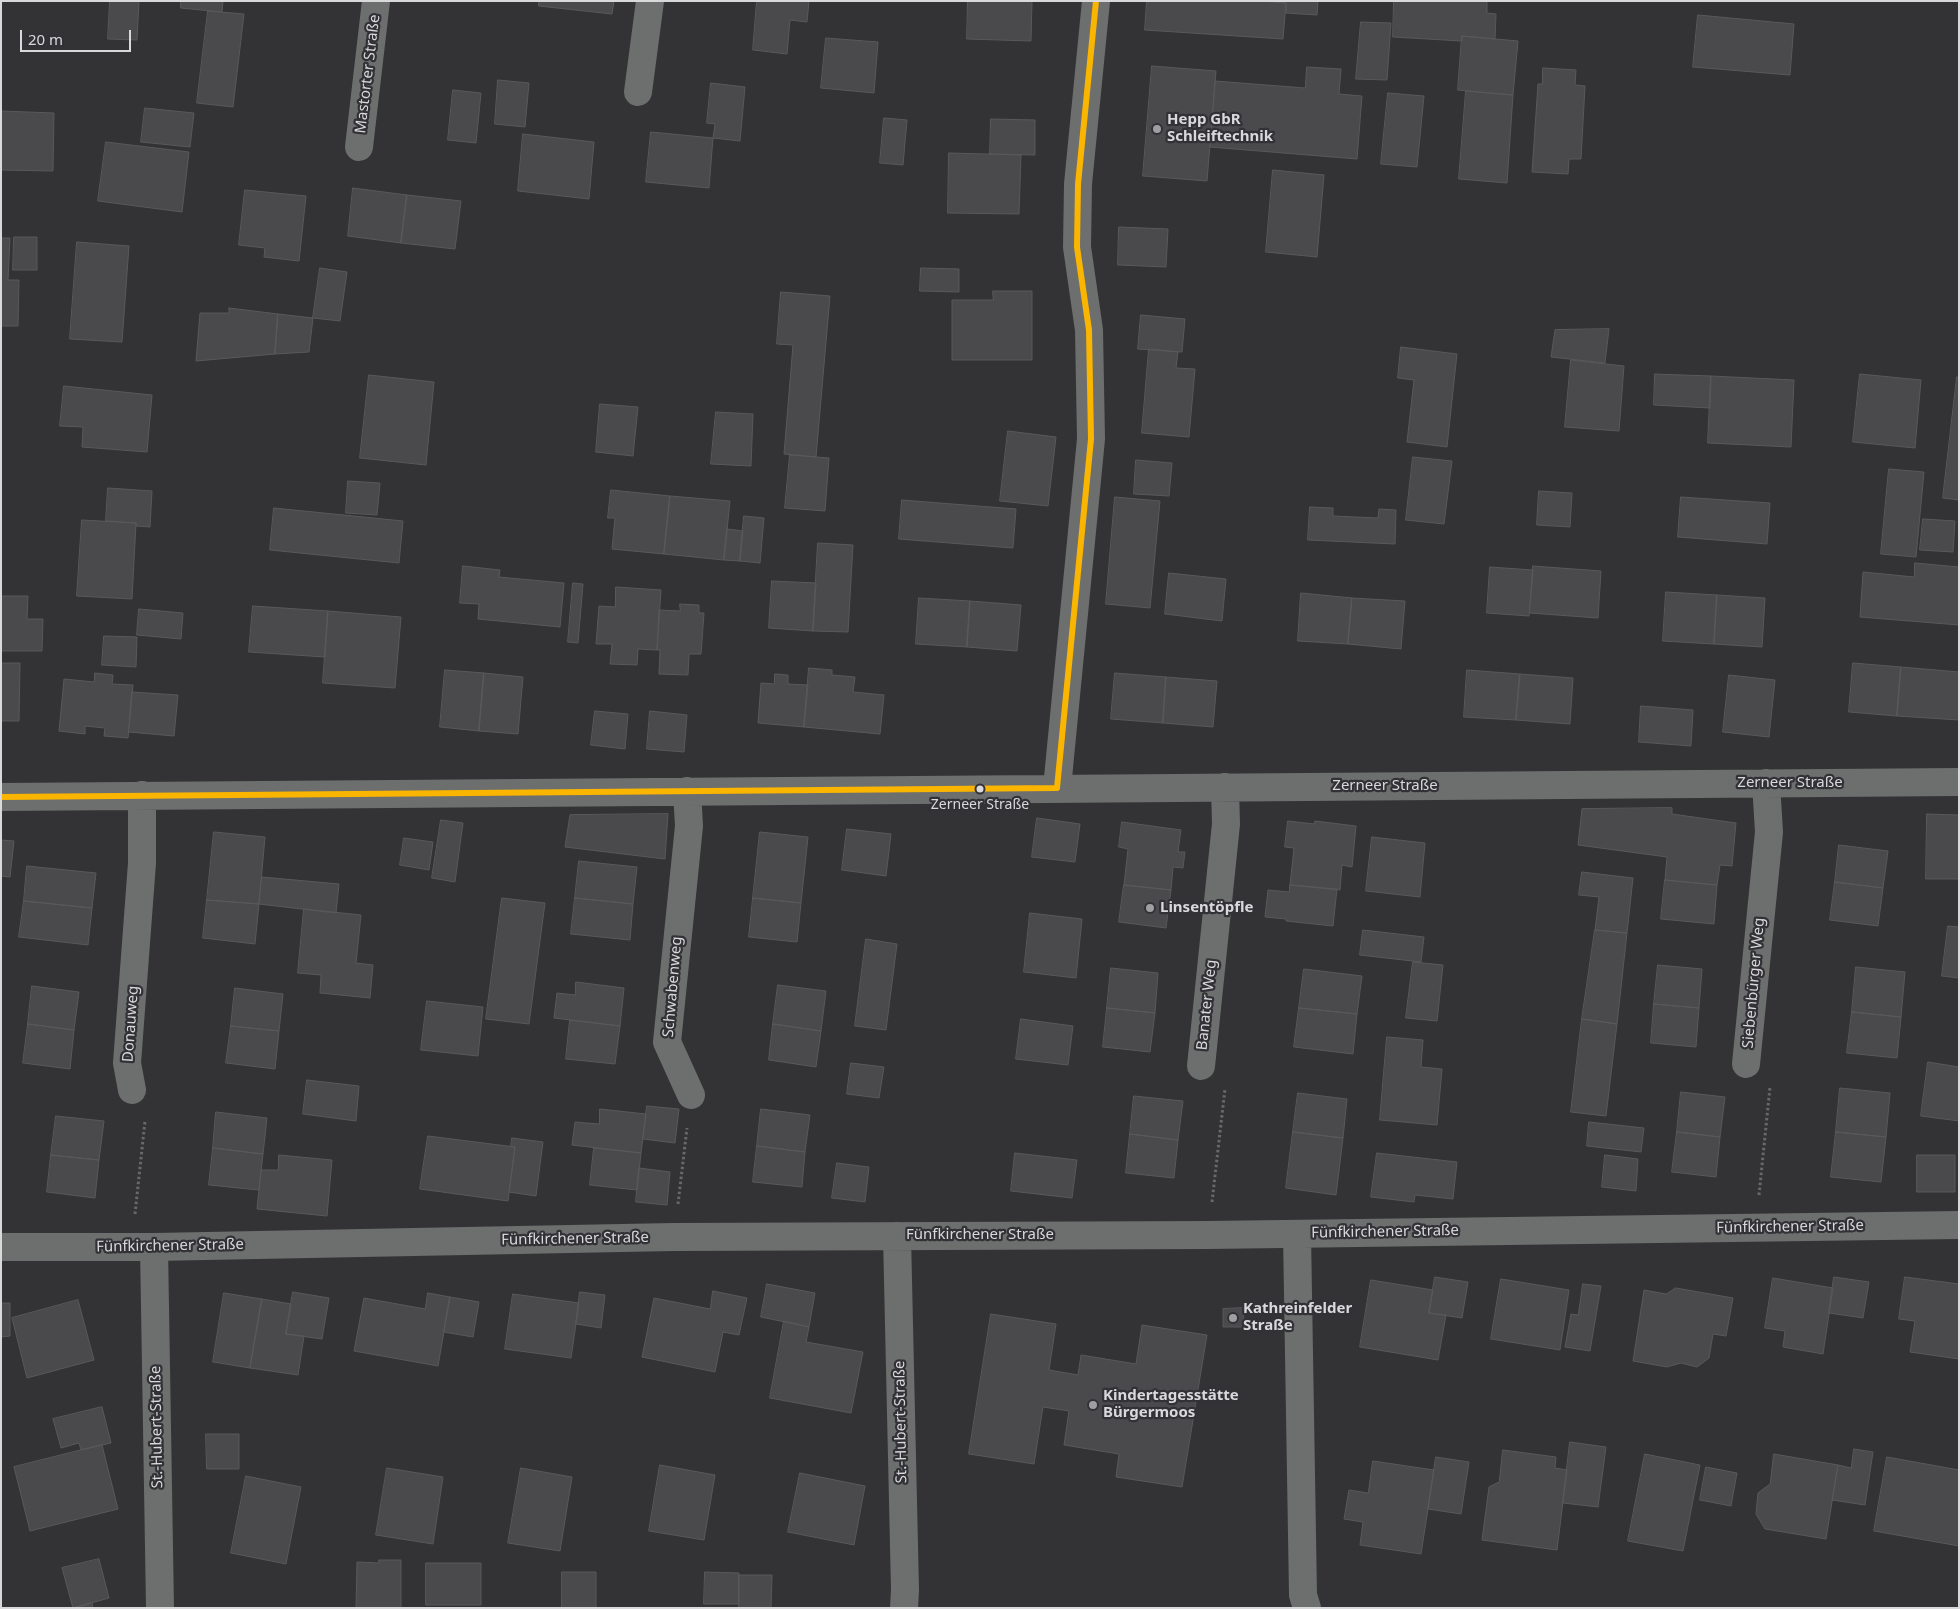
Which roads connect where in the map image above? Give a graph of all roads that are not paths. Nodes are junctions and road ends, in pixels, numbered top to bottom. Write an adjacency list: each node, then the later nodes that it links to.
1 (376, 1): 5 (street, Mastorter Straße)
2 (650, 1): 4 (street)
3 (1096, 1): 9 (street)
4 (638, 92)
5 (359, 147)
6 (1959, 782): 7 (street, Zerneer Straße)
7 (1766, 783): 8 (street, Zerneer Straße); 13 (street, Siebenbürger Weg)
8 (1225, 787): 9 (street, Zerneer Straße); 14 (street, Banater Weg)
9 (1057, 788): 10 (street, Zerneer Straße)
10 (687, 791): 11 (street, Zerneer Straße); 16 (street, Schwabenweg)
11 (142, 795): 12 (street, Zerneer Straße); 15 (street, Donauweg)
12 (1, 797)
13 (1746, 1064)
14 (1201, 1066)
15 (132, 1090)
16 (691, 1095)
17 (1959, 1225): 18 (street, Fünfkirchener Straße)
18 (1297, 1234): 19 (street, Fünfkirchener Straße); 24 (street)
19 (897, 1236): 21 (street, Fünfkirchener Straße); 23 (street, St.-Hubert-Straße)
20 (1, 1247): 21 (street, Fünfkirchener Straße)
21 (143, 1247): 22 (street, St.-Hubert-Straße)
22 (160, 1608)
23 (904, 1608)
24 (1307, 1608)

